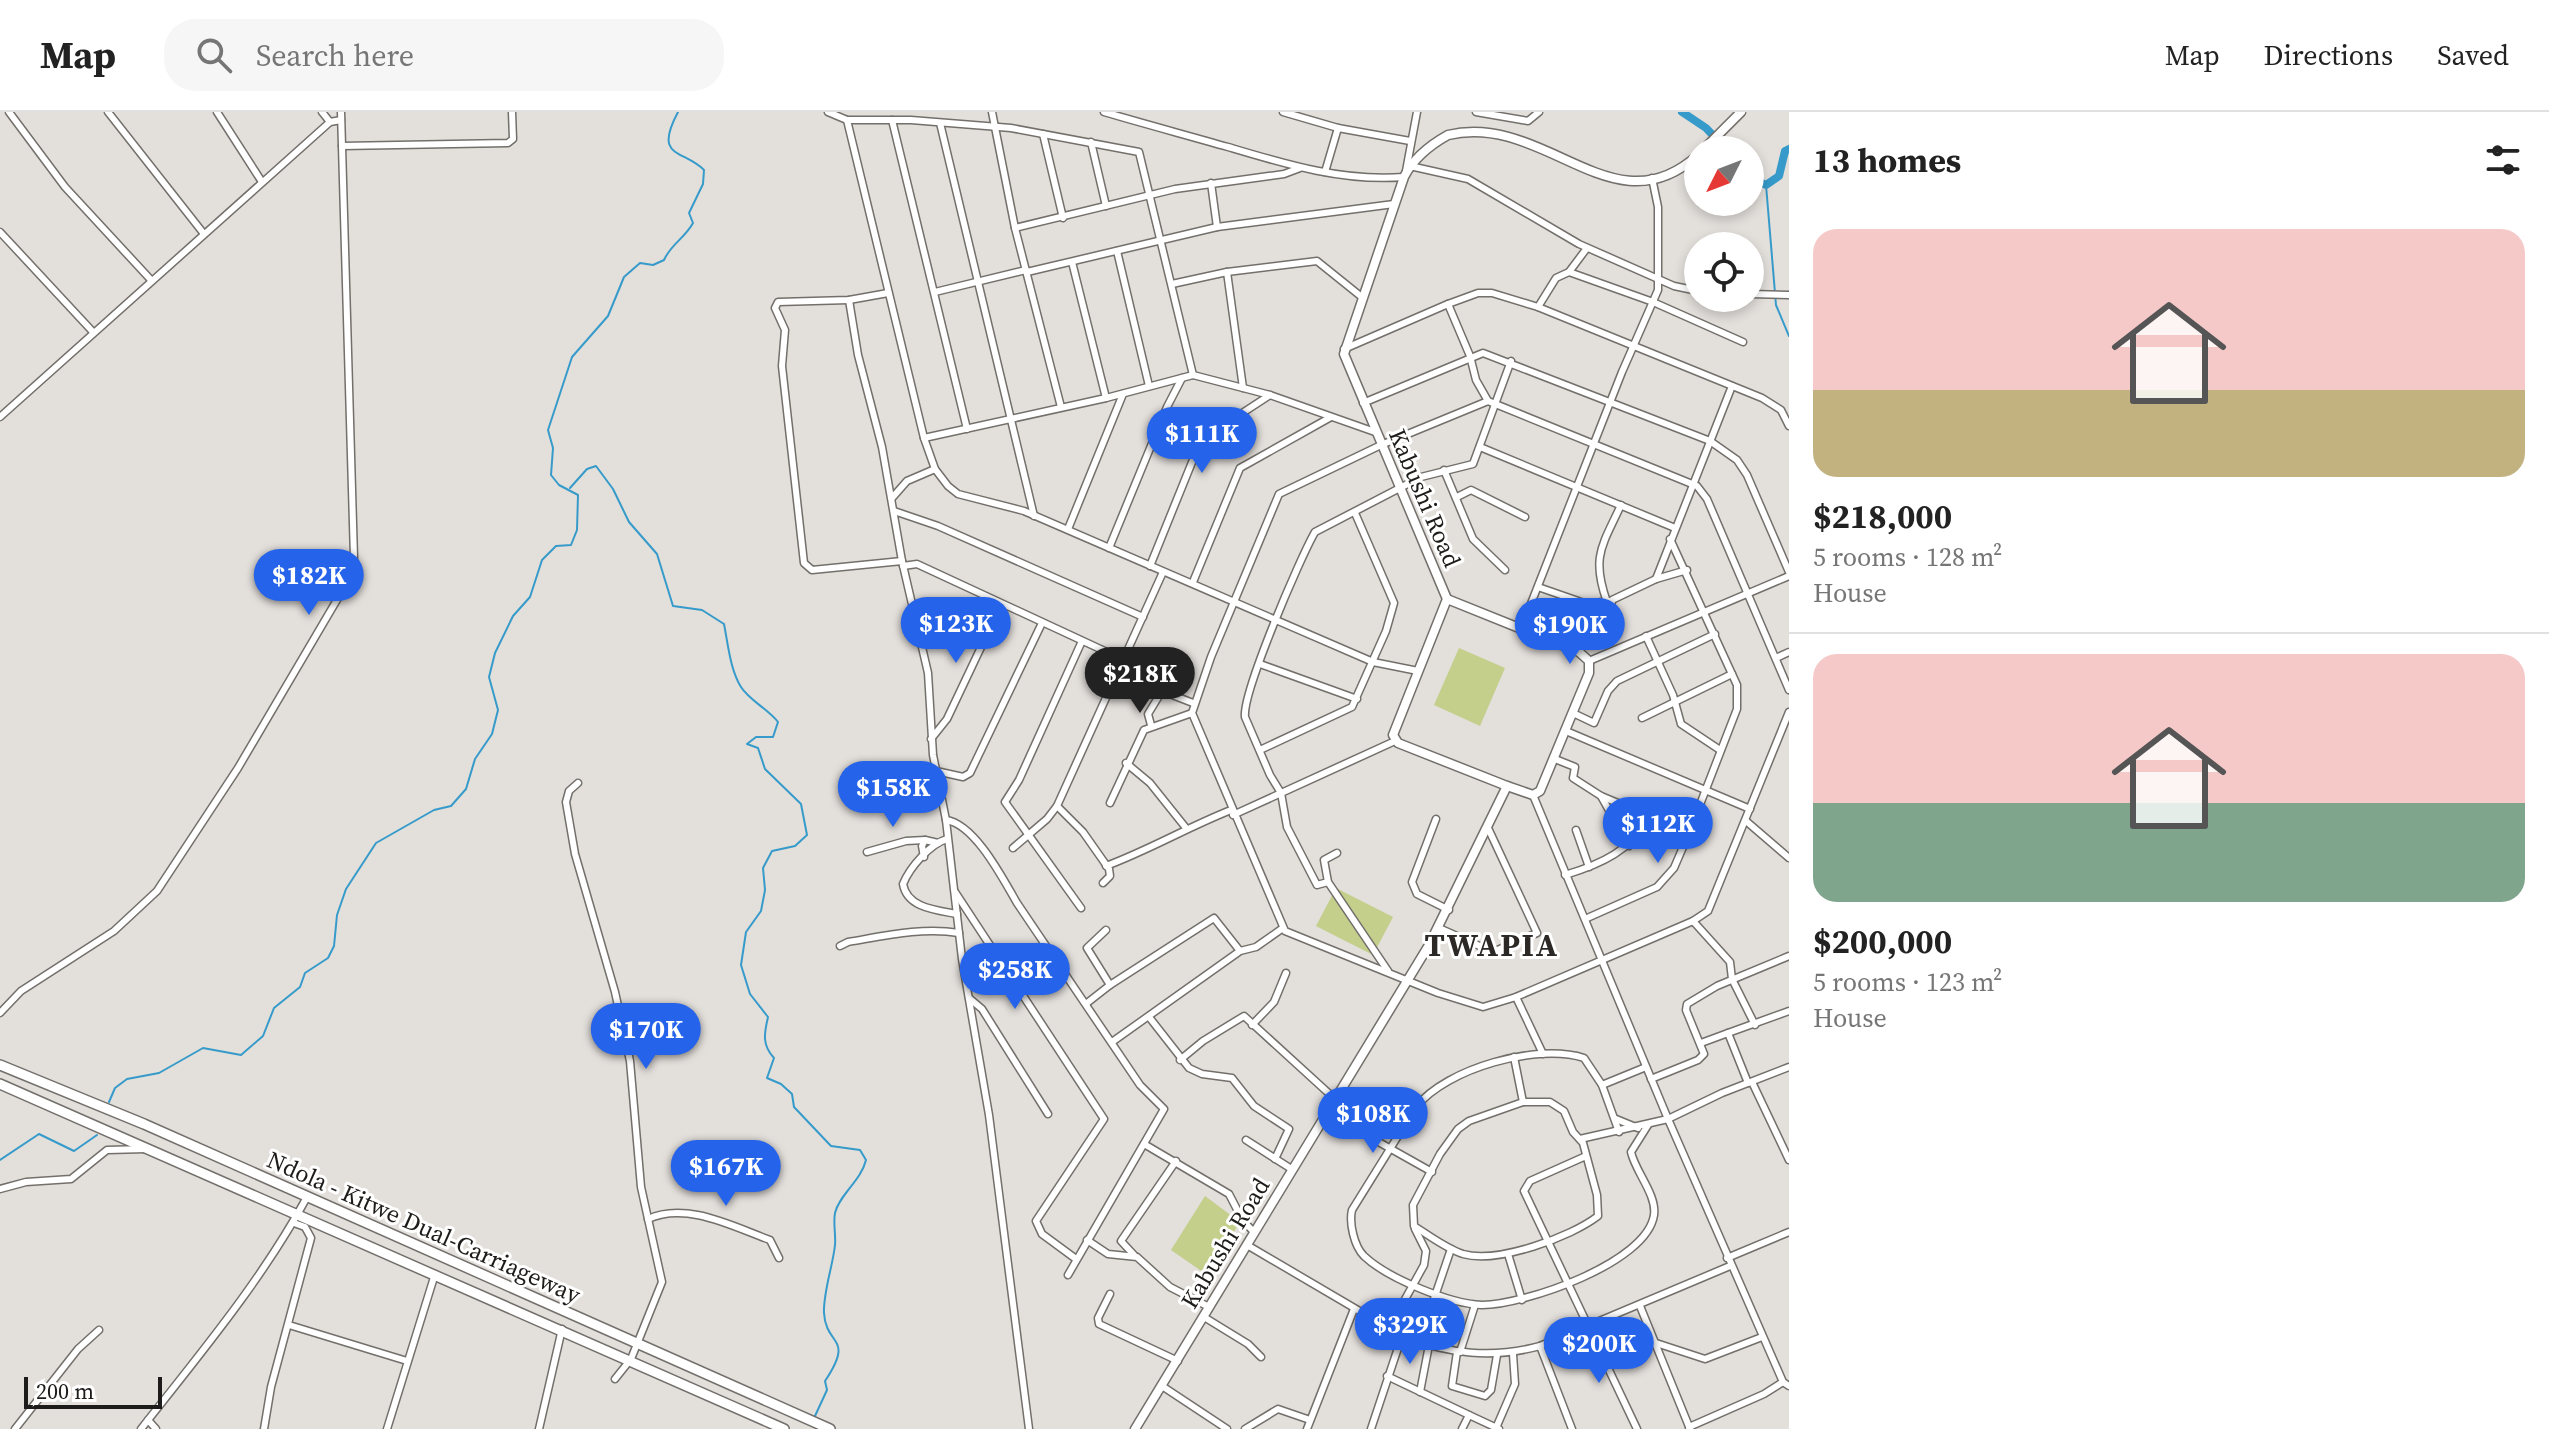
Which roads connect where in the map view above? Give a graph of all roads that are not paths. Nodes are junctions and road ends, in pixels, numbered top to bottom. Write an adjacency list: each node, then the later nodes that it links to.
1 (9, 112): 53 (street)
2 (108, 112): 45 (street)
3 (217, 112): 36 (street)
4 (322, 112): 20 (street)
5 (512, 112): 29 (street)
6 (828, 112): 18 (street)
7 (864, 112): 17 (street)
8 (992, 112): 22 (street)
9 (1104, 112): 32 (street)
10 (1283, 112): 23 (street)
11 (1417, 112): 27 (street)
12 (1476, 112): 16 (street)
13 (1539, 112): 16 (street)
14 (1741, 112): 26 (main road)
15 (341, 116): 20 (street); 29 (street)
16 (1490, 118): 24 (main road); 33 (main road)
17 (869, 119): 18 (street); 19 (street)
18 (847, 120): 59 (street)
19 (892, 120): 21 (street); 58 (street)
20 (330, 122): 36 (street)
21 (940, 123): 22 (street); 55 (street)
22 (992, 126): 25 (street); 43 (street)
23 (1338, 128): 27 (street); 34 (street)
24 (1534, 131)
25 (1043, 134): 28 (street); 41 (street)
26 (1717, 136)
27 (1410, 141): 33 (street)
28 (1091, 142): 38 (street); 40 (street)
29 (342, 146): 217 (street)
30 (1589, 157): 35 (main road)
31 (1684, 166): 35 (main road)
32 (1300, 168): 34 (street); 37 (street)
33 (1407, 171): 34 (street); 39 (main road); 47 (street)
34 (1325, 172)
35 (1652, 178): 54 (street)
36 (262, 182): 45 (street)
37 (1211, 183): 38 (street); 42 (street)
38 (1150, 195): 40 (street); 46 (street)
39 (1394, 204): 42 (street); 62 (main road)
40 (1106, 206): 41 (street)
41 (1063, 218): 43 (street)
42 (1217, 227): 46 (street)
43 (1015, 228): 50 (street)
44 (0, 232): 67 (street)
45 (204, 234): 53 (street)
46 (1160, 239): 48 (street); 56 (street)
47 (1587, 248): 52 (street); 54 (street)
48 (1117, 251): 49 (street); 75 (street)
49 (1072, 262): 50 (street); 80 (street)
50 (1027, 271): 55 (street); 84 (street)
51 (1227, 272): 56 (street); 62 (street); 77 (street)
52 (1569, 272): 64 (street); 66 (street)
53 (151, 280): 67 (street)
54 (1660, 280): 57 (street); 64 (street)
55 (979, 281): 58 (street); 87 (street)
56 (1172, 284): 73 (street)
57 (1684, 289)
58 (935, 292): 89 (street)
59 (888, 293): 63 (street); 91 (street)
60 (1789, 295): 61 (street)
61 (1764, 296)
62 (1363, 298): 70 (main road)
63 (849, 300): 102 (street); 112 (street)
64 (1653, 302): 68 (street); 69 (street)
65 (1448, 304): 66 (street); 70 (street); 71 (street)
66 (1538, 307): 69 (street)
67 (93, 332): 85 (street)
68 (1743, 342)
69 (1633, 346): 76 (street); 81 (street)
70 (1344, 349): 83 (main road, Kabushi Road)
71 (1470, 356): 72 (street); 82 (street); 83 (street)
72 (1511, 361): 81 (street); 82 (street)
73 (1193, 375): 74 (street); 77 (street)
74 (1182, 378): 75 (street); 111 (street)
75 (1149, 386): 78 (street)
76 (1732, 386): 88 (street); 92 (street)
77 (1243, 388): 79 (street)
78 (1123, 394): 80 (street); 109 (street)
79 (1270, 395): 86 (street); 113 (street)
80 (1106, 398): 84 (street)
81 (1611, 401): 92 (street); 93 (street)
82 (1492, 402): 93 (street); 94 (street); 95 (street)
83 (1363, 403): 90 (main road, Kabushi Road)
84 (1061, 407): 87 (street)
85 (0, 417)
86 (1331, 417): 90 (street); 119 (street)
87 (1010, 418): 89 (street); 106 (street)
88 (1789, 426)
89 (967, 429): 91 (street)
90 (1375, 432): 94 (main road, Kabushi Road)
91 (924, 438): 96 (street)
92 (1710, 441): 98 (street); 117 (street)
93 (1594, 444): 98 (street); 100 (street)
94 (1381, 445): 99 (main road, Kabushi Road); 124 (street)
95 (1480, 447): 97 (street); 100 (street)
96 (935, 469): 102 (street); 106 (street)
97 (1444, 470): 99 (street); 101 (street)
98 (1693, 484): 108 (street); 121 (street)
99 (1399, 487): 105 (street); 122 (main road, Kabushi Road)
100 (1578, 487): 103 (street); 120 (street)
101 (1457, 497): 107 (street); 114 (street)
102 (892, 498): 104 (street)
103 (1621, 505): 108 (street); 123 (street)
104 (894, 511): 112 (street); 127 (street)
105 (1355, 513): 128 (street); 140 (street)
106 (1034, 516): 109 (street)
107 (1525, 517)
108 (1675, 528): 110 (street)
109 (1068, 529): 111 (street)
110 (1670, 539): 115 (street); 118 (street)
111 (1109, 548): 113 (street)
112 (902, 564): 125 (street); 154 (street)
113 (1150, 566): 116 (street)
114 (1505, 570)
115 (1687, 570): 118 (street); 126 (street)
116 (1163, 572): 119 (street); 127 (street)
117 (1789, 574): 121 (street)
118 (1656, 579): 123 (street)
119 (1193, 582): 124 (street)
120 (1538, 587): 123 (street); 130 (street)
121 (1747, 593): 126 (street); 136 (street)
122 (1447, 599): 130 (main road); 142 (main road, Kabushi Road)
123 (1610, 601): 134 (street)
124 (1233, 604): 128 (street); 147 (street)
125 (1001, 605): 129 (street); 154 (street)
126 (1705, 610): 131 (street); 132 (street)
127 (1143, 617): 137 (street)
128 (1276, 622): 140 (street); 141 (street)
129 (1042, 623): 133 (street); 160 (street)
130 (1521, 629): 134 (main road)
131 (1715, 634): 138 (street); 143 (street)
132 (1646, 636): 138 (street); 139 (street)
133 (1082, 641): 137 (street); 179 (street)
134 (1579, 652): 139 (main road)
135 (1789, 652): 136 (street)
136 (1776, 658): 144 (street)
137 (1124, 660): 168 (street)
138 (1657, 660): 146 (street); 150 (street)
139 (1589, 661): 150 (main road)
140 (1373, 662): 142 (street); 145 (street)
141 (1260, 664): 145 (street); 156 (street)
142 (1418, 671): 155 (main road, Kabushi Road)
143 (1732, 674): 146 (street); 157 (street)
144 (1789, 690)
145 (1357, 699): 156 (street)
146 (1674, 701): 151 (street); 157 (street)
147 (1193, 703): 149 (street); 152 (street)
148 (1789, 712): 169 (street)
149 (1192, 713): 152 (street); 170 (street)
150 (1573, 713): 153 (main road)
151 (1642, 718)
152 (1151, 725): 159 (street)
153 (1566, 731): 158 (main road); 163 (street)
154 (931, 739): 160 (street)
155 (1395, 741): 162 (main road); 164 (street)
156 (1260, 750): 164 (street)
157 (1720, 750): 163 (street)
158 (1555, 759): 165 (main road); 166 (street)
159 (1126, 763): 167 (street); 175 (street)
160 (936, 771): 173 (street)
161 (578, 783): 260 (street)
162 (1507, 786): 165 (main road); 176 (main road, Kabushi Road)
163 (1706, 788): 169 (street); 178 (street)
164 (1281, 793): 170 (street); 192 (street)
165 (1533, 795): 191 (street)
166 (1601, 796): 171 (street); 183 (street)
167 (1110, 803)
168 (1057, 806): 179 (street); 189 (street)
169 (1750, 809): 174 (street)
170 (1232, 812): 175 (street); 200 (street)
171 (1651, 817): 178 (street); 183 (street)
172 (1436, 819): 196 (street)
173 (946, 820): 180 (street); 215 (street)
174 (1746, 821): 188 (street); 199 (street)
175 (1186, 828): 189 (street)
176 (1488, 828): 196 (main road, Kabushi Road); 201 (street)
177 (1576, 830): 190 (street)
178 (1689, 833): 198 (street)
179 (1029, 834): 184 (street); 195 (street)
180 (947, 839): 182 (street); 194 (street)
181 (925, 840): 182 (street); 185 (street); 187 (street)
182 (938, 843): 187 (street)
183 (1629, 846): 190 (street)
184 (1013, 848)
185 (867, 852)
186 (1337, 853): 192 (street)
187 (924, 857): 197 (street)
188 (1789, 858)
189 (1106, 866): 193 (street)
190 (1589, 867): 191 (street)
191 (1565, 875): 198 (street)
192 (1328, 882): 208 (street)
193 (1103, 883)
194 (954, 891): 197 (street); 272 (street)
195 (1081, 908)
196 (1449, 910): 201 (main road, Kabushi Road)
197 (957, 914): 203 (street)
198 (1585, 919): 207 (street)
199 (1693, 921): 207 (street); 211 (street)
200 (1283, 928): 205 (street); 208 (street)
201 (1439, 928): 210 (main road, Kabushi Road)
202 (1106, 930): 212 (street)
203 (959, 933): 204 (street); 214 (street)
204 (840, 946)
205 (1240, 951): 212 (street); 218 (street)
206 (1789, 956): 211 (street)
207 (1603, 959): 213 (street); 228 (street)
208 (1388, 971): 210 (street)
209 (1286, 973): 219 (street)
210 (1408, 979): 213 (street); 234 (main road, Kabushi Road)
211 (1732, 979): 220 (street); 223 (street)
212 (1110, 985): 215 (street)
213 (1516, 997): 224 (street)
214 (969, 998): 237 (street); 323 (street)
215 (1087, 1003): 222 (street)
216 (1789, 1011): 220 (street)
217 (0, 1013)
218 (1149, 1017): 222 (street); 226 (street)
219 (1252, 1025): 226 (street); 234 (street)
220 (1755, 1025): 221 (street)
221 (1728, 1033): 223 (street); 231 (street)
222 (1112, 1042): 248 (street)
223 (1701, 1043): 230 (street)
224 (1543, 1054): 225 (street); 233 (street)
225 (1514, 1057): 235 (street); 250 (street)
226 (1180, 1060): 252 (street)
227 (0, 1065): 258 (highway, Ndola - Kitwe Dual-Carriageway)
228 (1646, 1067): 230 (street); 233 (street)
229 (1789, 1067): 231 (street)
230 (1651, 1079): 239 (street)
231 (1750, 1083): 239 (street); 247 (street)
232 (0, 1084): 249 (highway, Ndola - Kitwe Dual-Carriageway)
233 (1602, 1085): 238 (street)
234 (1335, 1099): 236 (main road, Kabushi Road)
235 (1523, 1102): 244 (street); 256 (street)
236 (1327, 1113): 250 (street); 255 (main road, Kabushi Road)
237 (1048, 1114)
238 (1616, 1119): 241 (street); 242 (street)
239 (1668, 1119): 240 (street); 271 (street)
240 (1648, 1125): 241 (street); 276 (street)
241 (1638, 1128): 242 (street)
242 (1619, 1132): 243 (street)
243 (1595, 1135): 244 (street); 251 (street)
244 (1580, 1139): 251 (street)
245 (1246, 1140): 252 (street)
246 (1789, 1140): 247 (street)
247 (1781, 1143): 253 (street)
248 (1144, 1144): 254 (street); 264 (street)
249 (149, 1148): 257 (street); 259 (highway, Ndola - Kitwe Dual-Carriageway)
250 (1391, 1148): 256 (street); 277 (street)
251 (1585, 1152): 265 (street); 265 (street)
252 (1275, 1159): 255 (street)
253 (1789, 1160)
254 (1176, 1161): 262 (street); 269 (street)
255 (1293, 1170): 262 (main road, Kabushi Road)
256 (1432, 1172): 261 (street)
257 (0, 1189)
258 (307, 1197): 259 (street); 295 (highway, Ndola - Kitwe Dual-Carriageway)
259 (296, 1218): 274 (highway, Ndola - Kitwe Dual-Carriageway); 286 (street); 311 (street)
260 (648, 1219): 270 (street); 295 (street)
261 (1414, 1226): 267 (street); 277 (street)
262 (1254, 1232): 266 (main road, Kabushi Road)
263 (1789, 1232): 271 (street)
264 (1087, 1240): 269 (street); 272 (street)
265 (1547, 1240): 268 (street); 276 (street)
266 (1247, 1245): 283 (main road, Kabushi Road); 284 (street)
267 (1451, 1249): 268 (street); 279 (street)
268 (1508, 1254): 280 (street)
269 (1137, 1257): 283 (street)
270 (779, 1258)
271 (1727, 1258): 273 (street)
272 (1076, 1259): 275 (street)
273 (1730, 1266): 282 (street); 292 (street)
274 (435, 1274): 288 (highway, Ndola - Kitwe Dual-Carriageway); 303 (street)
275 (1068, 1275)
276 (1568, 1283): 280 (street); 287 (street)
277 (1413, 1285): 279 (street); 290 (street)
278 (1110, 1294): 304 (street)
279 (1436, 1296): 281 (street); 293 (street)
280 (1522, 1300): 281 (street)
281 (1475, 1305): 298 (street)
282 (1640, 1306): 287 (street); 294 (street)
283 (1209, 1307): 285 (main road, Kabushi Road)
284 (1354, 1309): 290 (street); 312 (street)
285 (1204, 1317): 301 (street); 304 (main road, Kabushi Road)
286 (289, 1325): 303 (street); 318 (street)
287 (1589, 1327): 297 (street); 331 (street)
288 (562, 1329): 302 (highway, Ndola - Kitwe Dual-Carriageway); 320 (street)
289 (99, 1330): 315 (street)
290 (1388, 1330): 291 (street)
291 (1402, 1336): 293 (street); 305 (street)
292 (1762, 1337): 294 (street); 307 (street)
293 (1419, 1343): 296 (street)
294 (1656, 1343): 314 (street)
295 (638, 1344): 302 (street); 322 (highway, Ndola - Kitwe Dual-Carriageway)
296 (1429, 1345): 298 (street); 309 (street)
297 (1540, 1346): 299 (street); 330 (street)
298 (1458, 1352): 300 (street); 300 (street)
299 (1513, 1354): 300 (street); 313 (street)
300 (1497, 1355)
301 (1261, 1357)
302 (631, 1359): 306 (street); 321 (highway, Ndola - Kitwe Dual-Carriageway)
303 (407, 1361): 319 (street)
304 (1178, 1361): 308 (main road, Kabushi Road)
305 (1387, 1376): 309 (street); 328 (street)
306 (615, 1379)
307 (1786, 1384): 314 (street)
308 (1162, 1386): 324 (main road, Kabushi Road); 325 (street)
309 (1420, 1392): 310 (street)
310 (1469, 1415): 313 (street); 329 (street)
311 (148, 1420): 316 (street); 317 (street)
312 (1310, 1420): 326 (street); 327 (street)
313 (1498, 1428)
314 (1690, 1428)
315 (15, 1429)
316 (141, 1429)
317 (156, 1429)
318 (264, 1429)
319 (387, 1429)
320 (539, 1429)
321 (784, 1429)
322 (830, 1429)
323 (1029, 1429)
324 (1135, 1429)
325 (1227, 1429)
326 (1245, 1429)
327 (1307, 1429)
328 (1371, 1429)
329 (1462, 1429)
330 (1572, 1429)
331 (1637, 1429)

